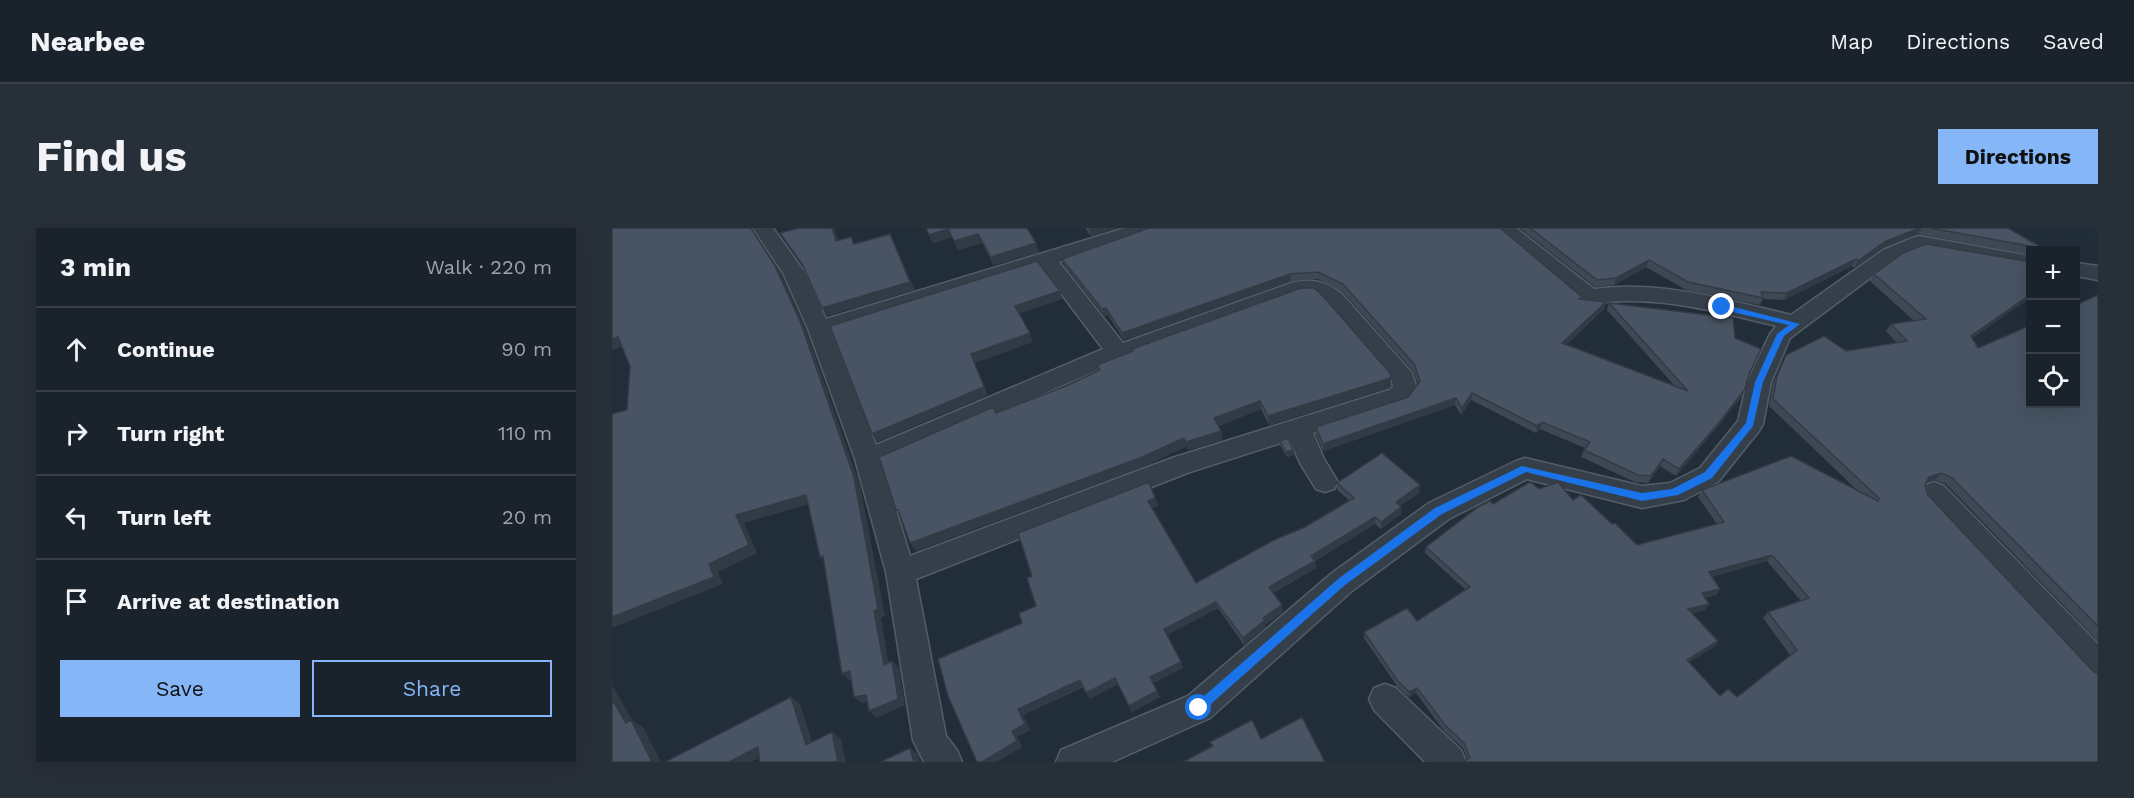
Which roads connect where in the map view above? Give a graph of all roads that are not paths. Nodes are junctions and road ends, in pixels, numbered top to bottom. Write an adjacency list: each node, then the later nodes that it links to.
1 (763, 228): 9 (street)
2 (1146, 228): 4 (street)
3 (1504, 228): 8 (street)
4 (1046, 259): 9 (street); 10 (street)
5 (2026, 261): 8 (street)
6 (2080, 271): 7 (street)
7 (2098, 273)
8 (1796, 324): 19 (street)
9 (819, 329): 12 (street)
10 (1118, 352): 11 (street); 12 (street)
11 (1299, 428): 13 (street); 15 (street)
12 (868, 459): 15 (street)
13 (1325, 482)
14 (1934, 493): 16 (street)
15 (900, 572): 18 (street)
16 (2098, 666)
17 (1385, 699): 20 (street)
18 (945, 762)
19 (1073, 762)
20 (1449, 762)

